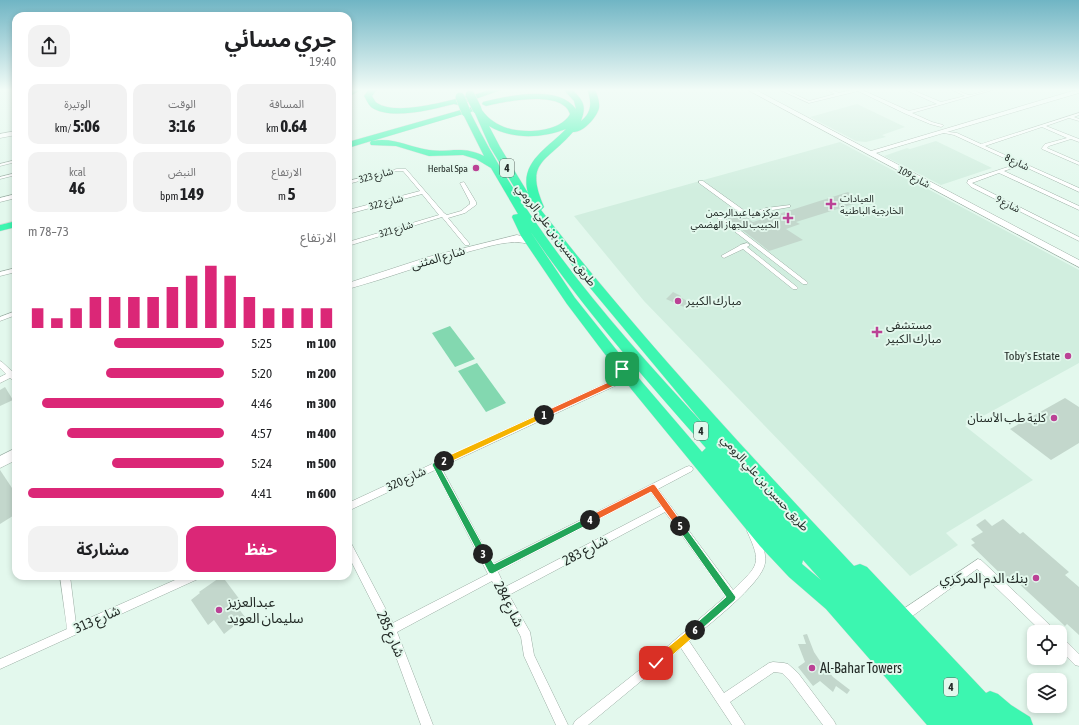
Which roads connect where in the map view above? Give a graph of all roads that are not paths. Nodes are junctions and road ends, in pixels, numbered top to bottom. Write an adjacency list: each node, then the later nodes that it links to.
1 (410, 123): 24 (highway)
2 (427, 123): 27 (highway)
3 (433, 123): 4 (highway)
4 (467, 123)
5 (471, 123): 37 (highway, طريق حسين بن علي الرومي / 4)
6 (484, 123): 57 (highway, طريق حسين بن علي الرومي / 4)
7 (490, 123): 8 (highway)
8 (568, 123)
9 (576, 123): 26 (highway)
10 (584, 123): 26 (highway)
11 (813, 123): 31 (street, شارع 109)
12 (926, 123): 16 (street)
13 (960, 123): 18 (street)
14 (978, 123): 19 (street)
15 (1052, 123): 17 (street)
16 (932, 126): 18 (street); 21 (street)
17 (1042, 126): 23 (street); 29 (street)
18 (941, 129): 19 (street); 30 (street)
19 (953, 131): 29 (street, شارع 8)
20 (12, 134): 22 (street)
21 (910, 135): 30 (street); 31 (street)
22 (0, 136)
23 (1071, 138): 25 (street); 35 (street)
24 (352, 139)
25 (1079, 141)
26 (554, 143): 57 (highway)
27 (352, 146)
28 (352, 146): 37 (highway)
29 (980, 146): 34 (street, شارع 8)
30 (889, 147): 32 (street)
31 (862, 149): 32 (street, شارع 109)
32 (870, 153): 67 (street, شارع 109)
33 (12, 163): 36 (street)
34 (1020, 164): 38 (street, شارع 9); 45 (street, شارع 8)
35 (1079, 164)
36 (0, 165)
37 (493, 167): 44 (highway, طريق حسين بن علي الرومي / 4)
38 (1000, 171): 50 (street); 60 (street, شارع 9)
39 (12, 175): 40 (street)
40 (0, 178)
41 (352, 182): 46 (street, شارع 323)
42 (701, 182): 51 (street)
43 (462, 183): 53 (street, شارع 321)
44 (508, 190): 56 (highway); 77 (highway, طريق حسين بن علي الرومي / 4)
45 (1079, 190)
46 (423, 192): 52 (street, شارع 322); 53 (street)
47 (12, 197): 48 (street)
48 (0, 200)
49 (788, 206): 51 (street)
50 (1079, 208)
51 (740, 210): 63 (street)
52 (352, 211)
53 (445, 216): 62 (street, شارع 321); 64 (street)
54 (12, 217): 55 (highway)
55 (0, 219)
56 (519, 222): 61 (highway); 64 (street, شارع المثنى)
57 (545, 223): 82 (highway, طريق حسين بن علي الرومي / 4)
58 (12, 225): 59 (highway)
59 (0, 228)
60 (1079, 239)
61 (530, 242): 72 (street, شارع المثنى); 77 (highway)
62 (352, 243)
63 (753, 243): 65 (street); 71 (street)
64 (467, 244): 70 (street, شارع المثنى)
65 (742, 246): 66 (street); 73 (street)
66 (724, 256)
67 (1079, 264)
68 (12, 271): 69 (street)
69 (0, 274)
70 (352, 280)
71 (805, 283)
72 (352, 285)
73 (795, 288)
74 (12, 314): 75 (street)
75 (0, 319)
76 (0, 364): 78 (street)
77 (630, 364): 81 (street); 83 (highway); 100 (highway); 107 (highway, طريق حسين بن علي الرومي / 4)
78 (12, 375)
79 (12, 377): 80 (street)
80 (0, 380)
81 (616, 382): 83 (street); 88 (street, شارع 320)
82 (678, 382): 101 (highway); 107 (highway, طريق حسين بن علي الرومي / 4)
83 (637, 386): 93 (highway)
84 (12, 446): 85 (street)
85 (0, 454)
86 (12, 455): 87 (street)
87 (0, 462)
88 (436, 465): 91 (street, شارع 320); 95 (street, شارع 284)
89 (689, 469): 90 (street, شارع 283)
90 (653, 488): 92 (street); 95 (street, شارع 283)
91 (352, 505)
92 (667, 508): 98 (street, شارع 283); 99 (street)
93 (741, 509): 99 (street); 100 (highway)
94 (352, 554): 104 (street, شارع 285)
95 (493, 573): 98 (street, شارع 284); 104 (street, شارع 283)
96 (66, 580): 103 (street)
97 (186, 580): 103 (street, شارع 313)
98 (504, 593): 113 (street, شارع 284)
99 (732, 597): 105 (street)
100 (831, 601): 117 (highway)
101 (900, 615): 102 (street); 111 (highway); 119 (highway)
102 (1042, 625)
103 (72, 630): 109 (street, شارع 313)
104 (391, 630): 112 (street, شارع 285)
105 (683, 641): 110 (street); 114 (street)
106 (1067, 650): 108 (street)
107 (912, 655): 111 (highway, طريق حسين بن علي الرومي / 4); 118 (highway, طريق حسين بن علي الرومي / 4)
108 (1079, 661)
109 (0, 664)
110 (723, 700): 115 (street); 116 (street)
111 (994, 723)
112 (427, 725)
113 (562, 725)
114 (579, 725)
115 (739, 725)
116 (830, 725)
117 (942, 725)
118 (963, 725)
119 (1022, 725)

